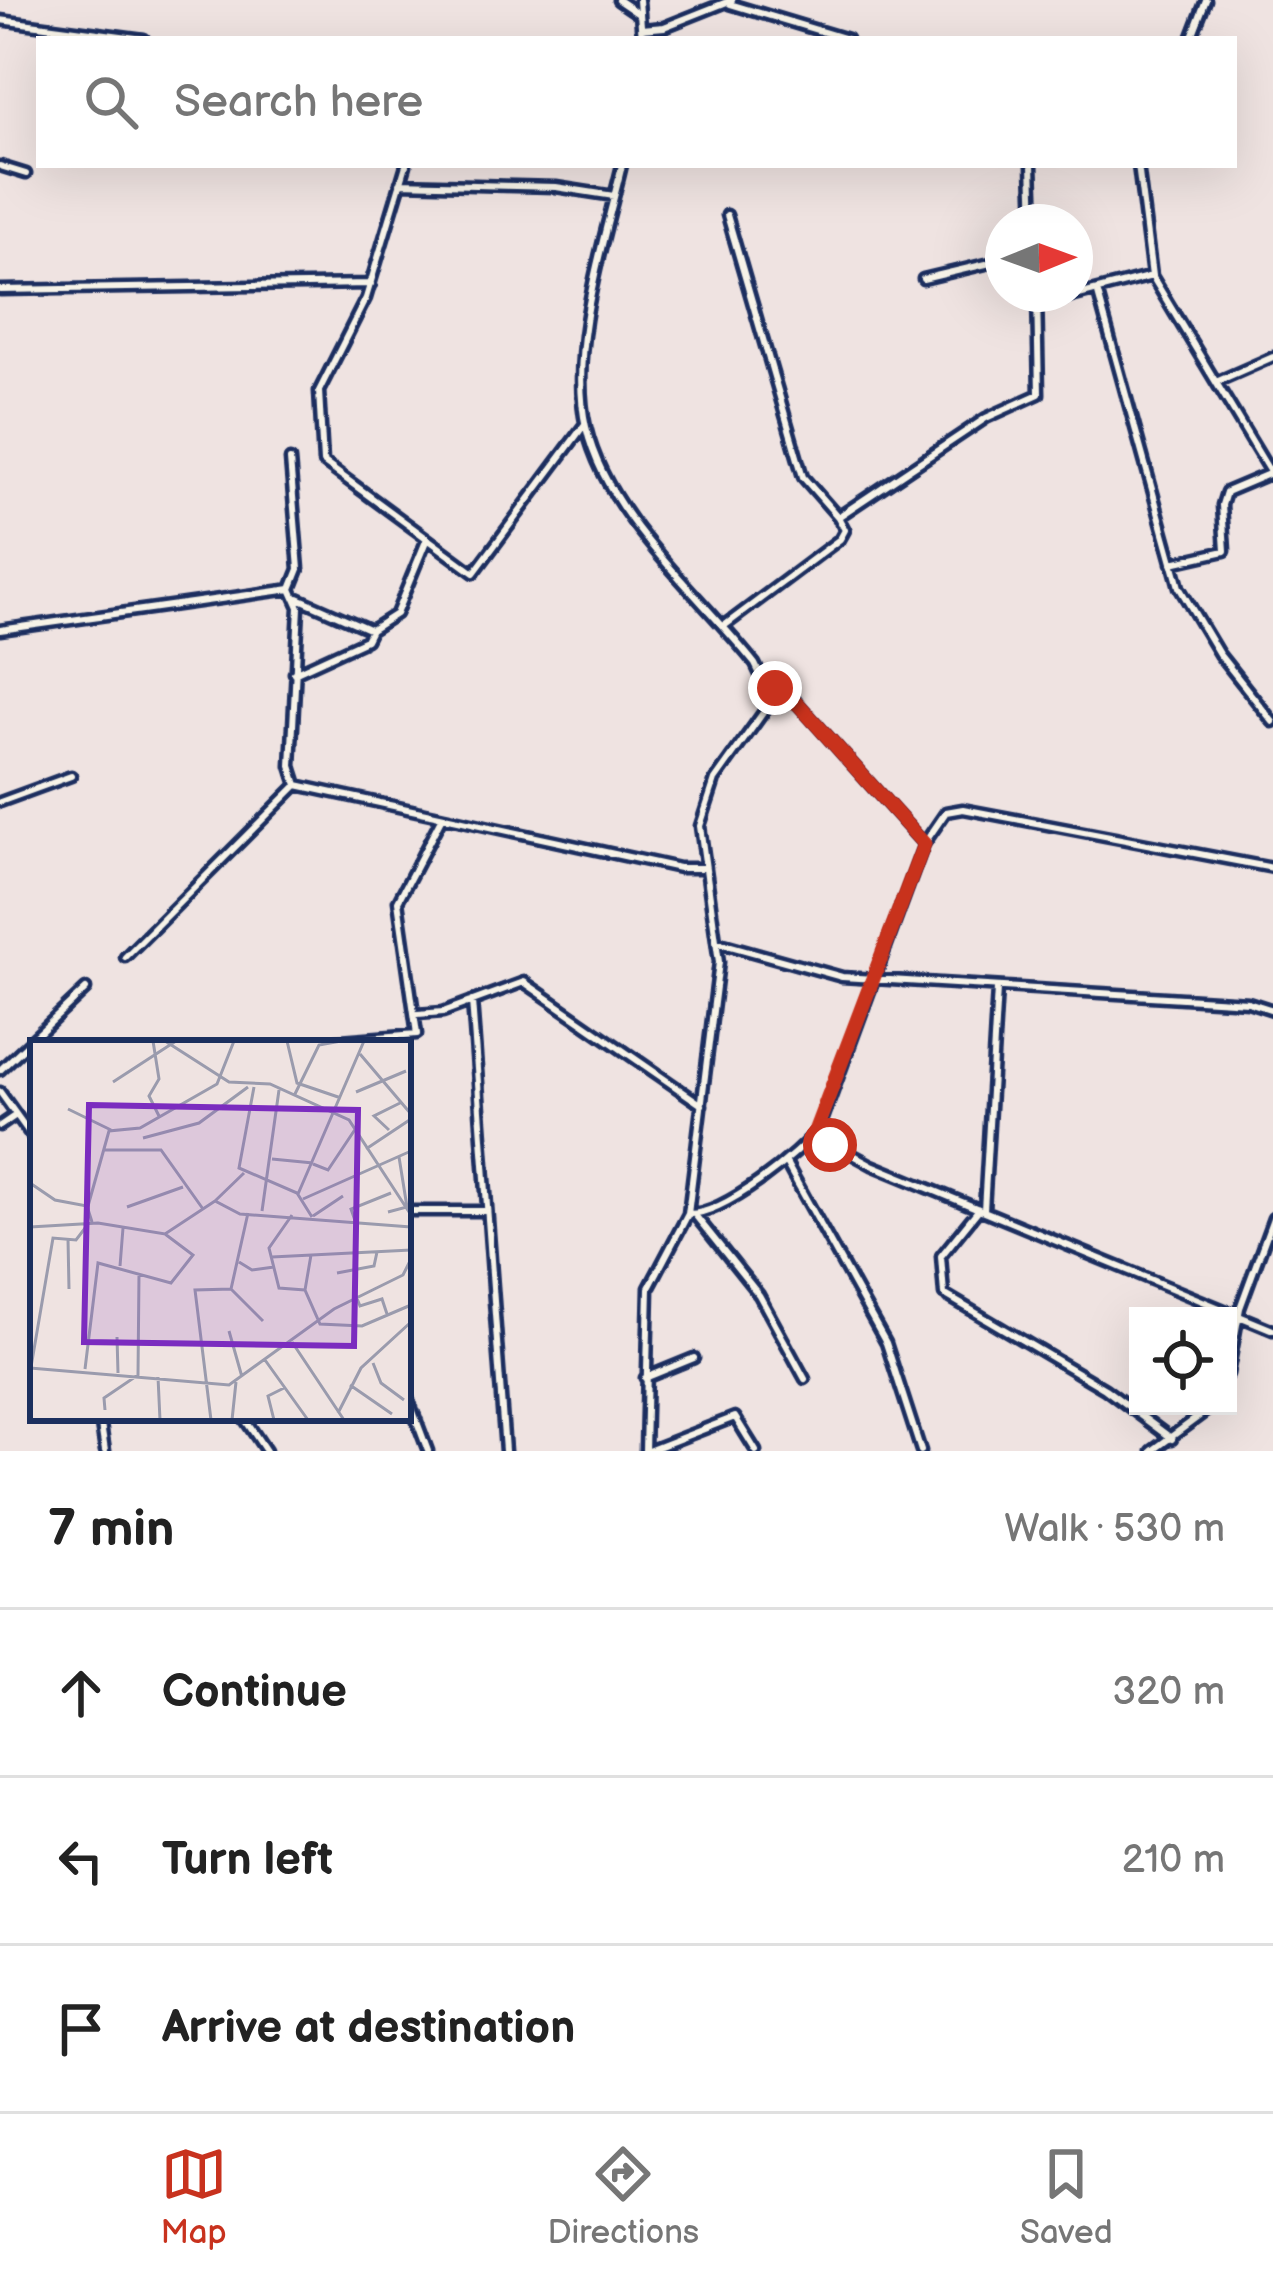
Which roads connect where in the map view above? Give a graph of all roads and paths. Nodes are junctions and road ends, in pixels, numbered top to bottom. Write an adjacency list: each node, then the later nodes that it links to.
1 (618, 0): 5 (street)
2 (639, 0): 5 (street)
3 (1206, 0): 11 (street)
4 (731, 2): 7 (street); 10 (street)
5 (640, 15): 7 (street)
6 (0, 20): 8 (street)
7 (642, 29): 9 (street)
8 (121, 36)
9 (642, 36)
10 (838, 36)
11 (1192, 36)
12 (0, 166): 17 (street)
13 (405, 168): 18 (street)
14 (621, 168): 19 (street)
15 (1032, 168): 20 (street)
16 (1138, 168): 23 (street)
17 (26, 175)
18 (400, 183): 19 (street); 25 (street)
19 (614, 196): 32 (street)
20 (1033, 204)
21 (727, 215): 35 (street)
22 (985, 264): 24 (street)
23 (1152, 276): 27 (street); 31 (street)
24 (923, 279)
25 (371, 284): 26 (street); 36 (street)
26 (0, 290)
27 (1098, 294): 28 (street); 37 (street)
28 (1093, 295)
29 (1038, 312): 35 (street)
30 (1273, 357): 31 (street)
31 (1216, 382): 34 (street)
32 (585, 424): 36 (street); 40 (street)
33 (290, 460): 38 (street)
34 (1272, 475): 37 (street)
35 (838, 517): 40 (street)
36 (426, 541): 42 (street)
37 (1172, 563): 45 (street)
38 (291, 589): 39 (street); 41 (street)
39 (298, 598): 42 (street); 43 (street)
40 (724, 626): 44 (street)
41 (0, 630)
42 (371, 630): 43 (street)
43 (294, 673): 47 (street)
44 (767, 689): 50 (street); 51 (street)
45 (1273, 722)
46 (71, 776): 48 (street)
47 (297, 785): 49 (street); 54 (street)
48 (0, 802)
49 (442, 818): 51 (street); 60 (street)
50 (924, 844): 52 (street); 55 (street)
51 (705, 868): 53 (street)
52 (1273, 868)
53 (720, 944): 55 (street); 66 (street)
54 (125, 957)
55 (875, 979): 57 (street); 70 (street)
56 (86, 989): 61 (street)
57 (997, 989): 59 (street); 72 (street)
58 (472, 1001): 60 (street); 66 (street); 74 (street)
59 (1273, 1010)
60 (418, 1014): 62 (street)
61 (32, 1040)
62 (358, 1040)
63 (30, 1042): 64 (street)
64 (0, 1070)
65 (0, 1092): 67 (street)
66 (702, 1106): 75 (street)
67 (16, 1115): 68 (street); 69 (street)
68 (0, 1126)
69 (30, 1134)
70 (814, 1134): 71 (street); 72 (street)
71 (785, 1161): 75 (street); 94 (street)
72 (981, 1210): 77 (street); 87 (street)
73 (411, 1211): 74 (street)
74 (486, 1211): 91 (street)
75 (692, 1214): 81 (street); 82 (street)
76 (1273, 1218): 77 (street)
77 (1239, 1317): 78 (street); 79 (street)
78 (1237, 1327)
79 (1273, 1330)
80 (694, 1358): 81 (street)
81 (645, 1378): 92 (street)
82 (805, 1378)
83 (411, 1406): 90 (street)
84 (1202, 1415): 87 (street)
85 (100, 1421): 88 (street)
86 (246, 1421): 89 (street)
87 (1172, 1439): 95 (street)
88 (105, 1451)
89 (266, 1451)
90 (428, 1451)
91 (505, 1451)
92 (646, 1451): 93 (street)
93 (756, 1451)
94 (922, 1451)
95 (1152, 1451)

